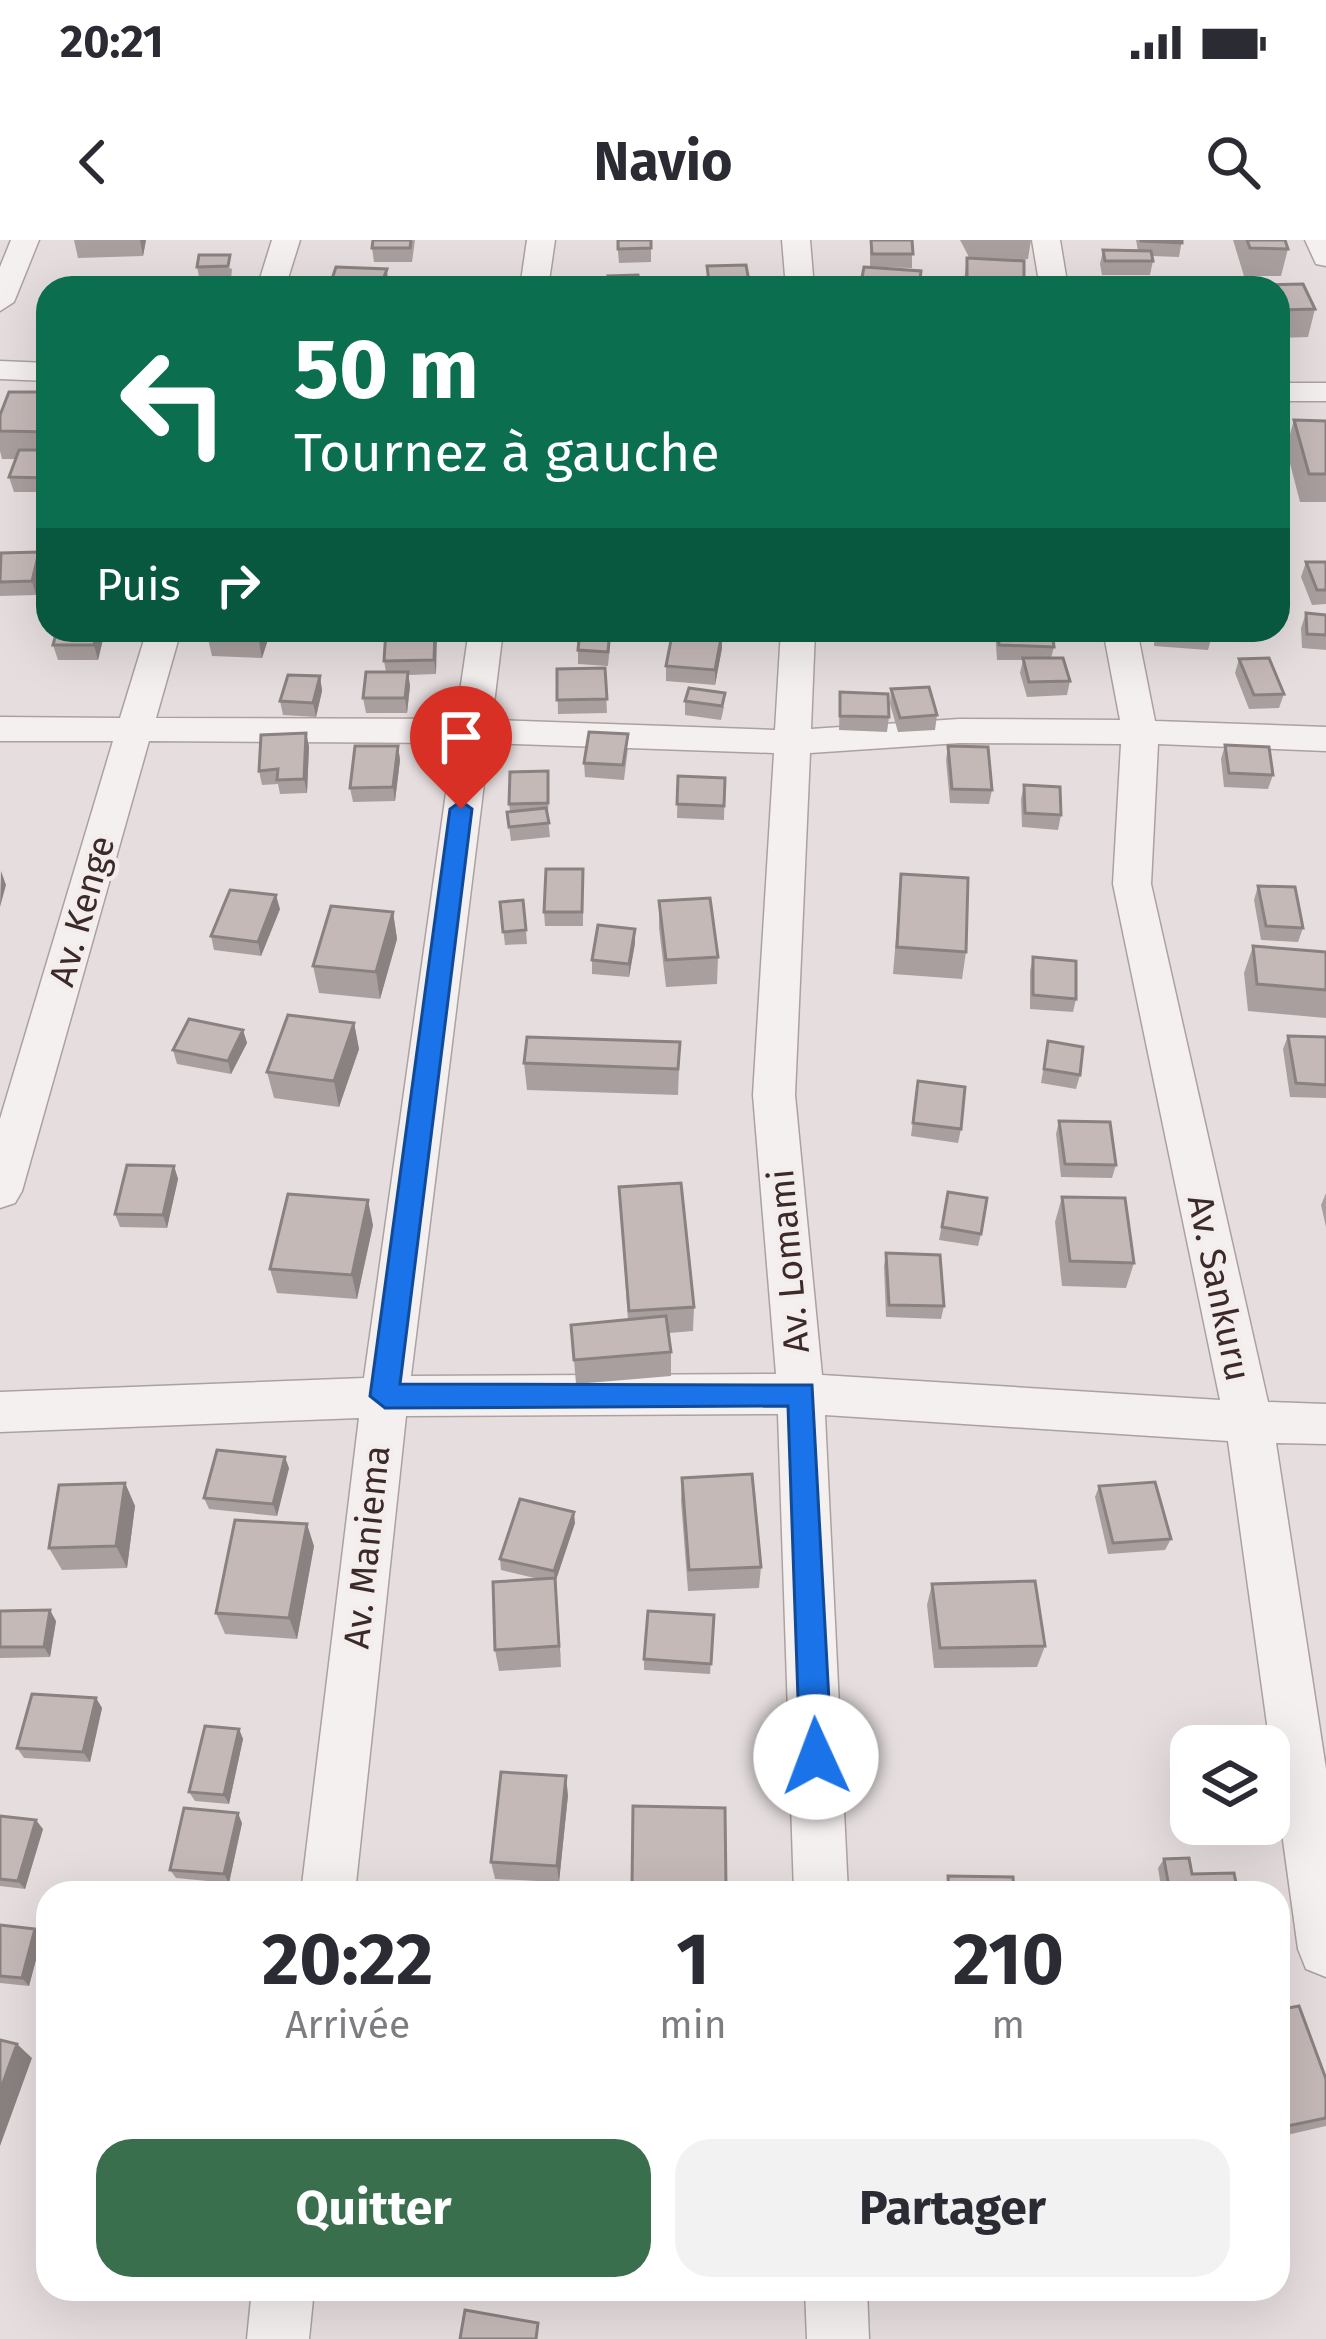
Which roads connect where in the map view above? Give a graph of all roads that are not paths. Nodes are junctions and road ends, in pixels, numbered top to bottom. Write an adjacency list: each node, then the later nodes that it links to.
1 (25, 240): 12 (street)
2 (286, 240): 8 (street)
3 (541, 240): 9 (street)
4 (796, 240): 10 (street)
5 (1046, 240): 11 (street)
6 (1319, 240): 7 (street)
7 (1326, 258)
8 (275, 276)
9 (536, 276)
10 (799, 276)
11 (1052, 276)
12 (0, 302)
13 (0, 370): 14 (street)
14 (36, 371)
15 (1290, 392): 16 (street)
16 (1326, 392)
17 (161, 642): 22 (street, Av. Kenge)
18 (484, 642): 23 (street, Av. Maniema)
19 (797, 642): 26 (street, Av. Lomami)
20 (1122, 642): 24 (street, Av. Sankuru)
21 (0, 729): 22 (street)
22 (136, 729): 23 (street); 27 (street, Av. Kenge)
23 (472, 730): 26 (street); 29 (street, Av. Maniema)
24 (1140, 734): 25 (street); 26 (street); 31 (street, Av. Sankuru)
25 (1326, 740)
26 (794, 742): 28 (street, Av. Lomami)
27 (0, 1191)
28 (802, 1394): 29 (street); 31 (street); 34 (street, Av. Lomami)
29 (385, 1396): 30 (street); 33 (street, Av. Maniema)
30 (0, 1412)
31 (1249, 1424): 32 (street); 35 (street, Av. Sankuru)
32 (1326, 1424)
33 (329, 1881)
34 (821, 1881)
35 (1326, 1949)
36 (283, 2301): 38 (street)
37 (836, 2301): 39 (street)
38 (278, 2339)
39 (838, 2339)

